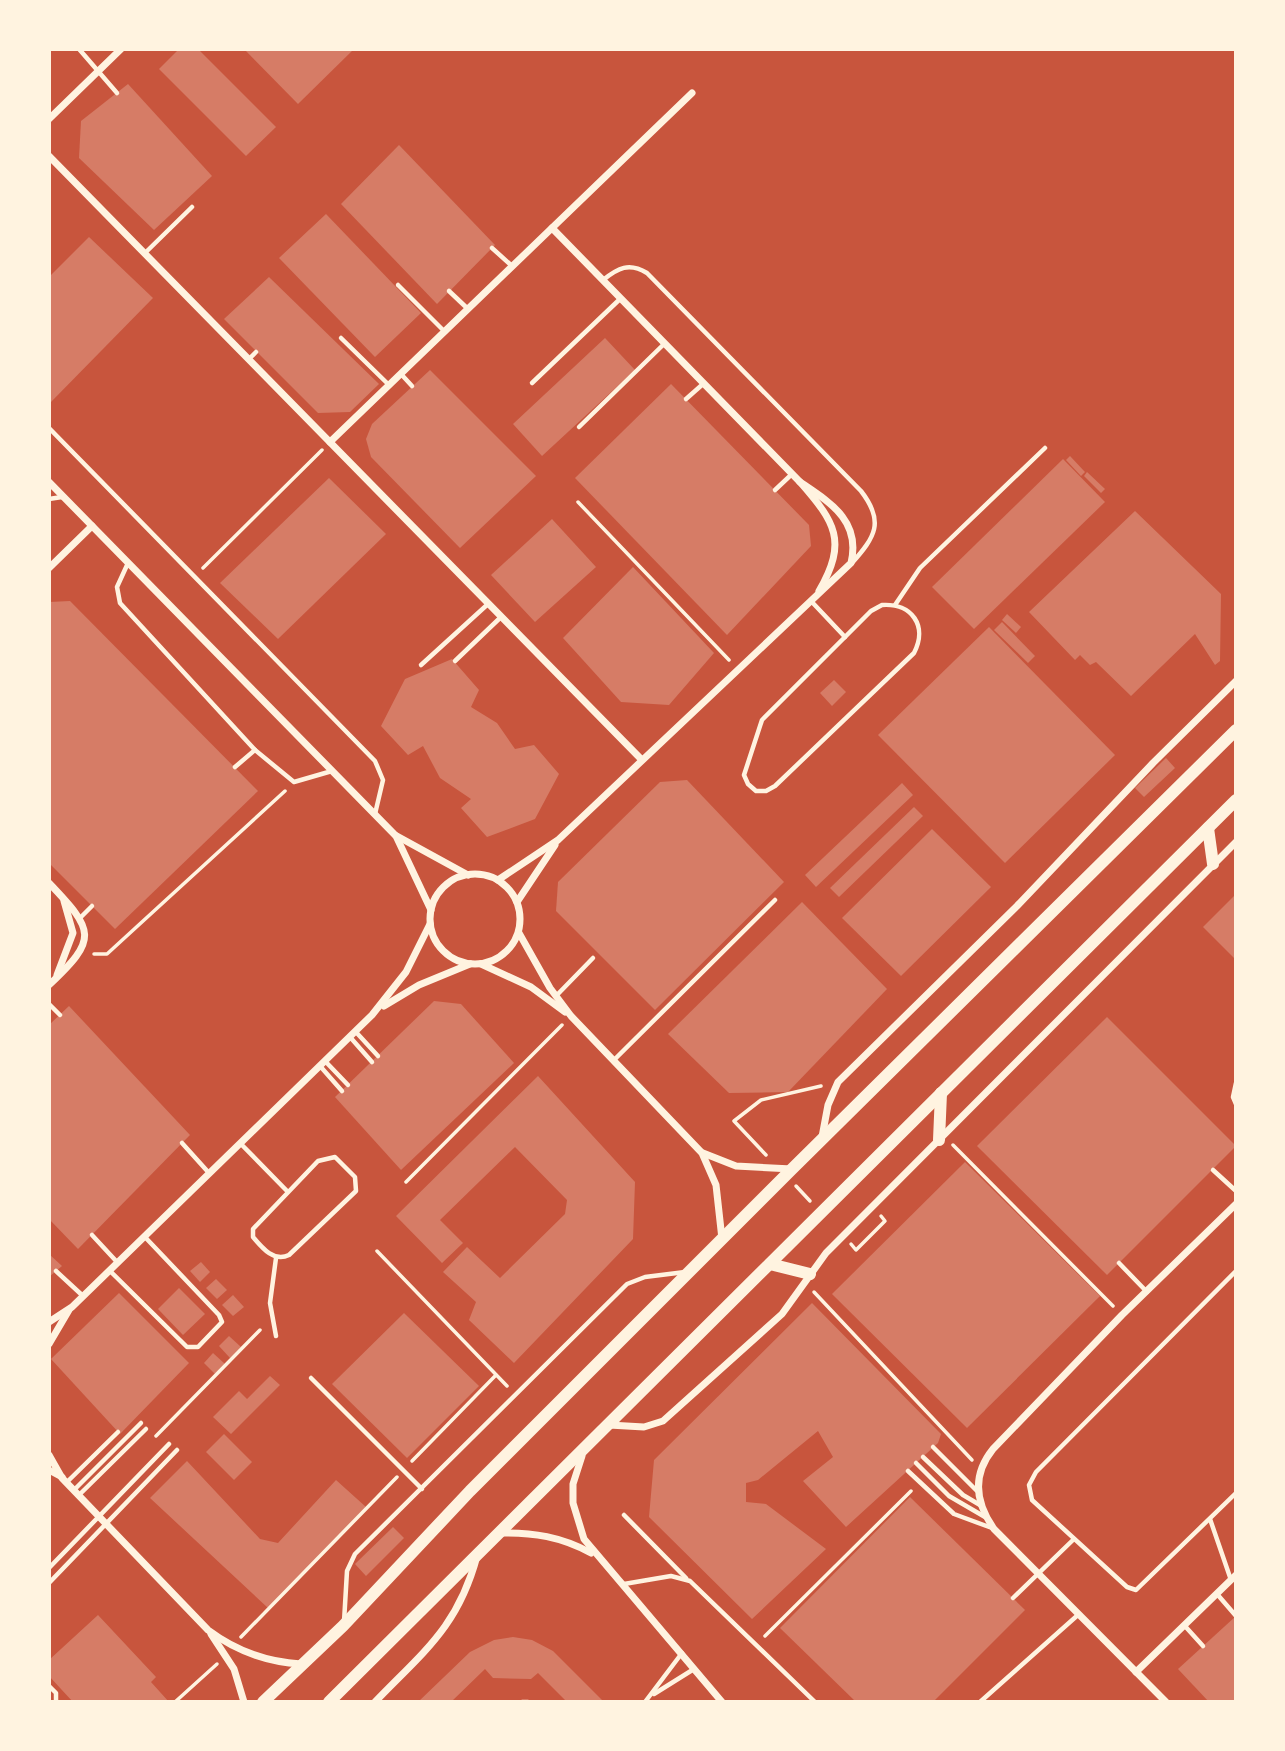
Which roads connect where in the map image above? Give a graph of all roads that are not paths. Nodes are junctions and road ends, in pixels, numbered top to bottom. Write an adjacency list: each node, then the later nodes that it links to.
1 (79, 49): 3 (lane)
2 (121, 49): 3 (street)
3 (99, 71): 4 (lane); 6 (street)
4 (117, 93)
5 (692, 93): 9 (street)
6 (49, 119)
7 (49, 156): 11 (street)
8 (192, 207): 11 (lane)
9 (552, 228): 12 (street); 13 (street)
10 (492, 248): 12 (lane)
11 (145, 253): 22 (street)
12 (512, 266): 17 (street)
13 (603, 280): 16 (street); 41 (lane)
14 (398, 285): 18 (lane)
15 (449, 291): 17 (lane)
16 (621, 299): 20 (street); 24 (lane)
17 (468, 309): 18 (street)
18 (445, 332): 23 (street)
19 (341, 338): 26 (lane)
20 (664, 344): 25 (street); 29 (lane)
21 (256, 352): 22 (lane)
22 (249, 359): 31 (street)
23 (401, 374): 26 (street); 27 (lane)
24 (532, 383)
25 (703, 384): 28 (lane); 33 (street)
26 (390, 385): 31 (street)
27 (412, 386)
28 (686, 399)
29 (579, 427)
30 (49, 428): 58 (lane)
31 (330, 442): 45 (street)
32 (1045, 448): 46 (lane)
33 (792, 474): 35 (street); 36 (lane)
34 (49, 482): 37 (street)
35 (800, 482): 41 (street); 43 (street)
36 (775, 491)
37 (63, 497): 38 (lane); 39 (street)
38 (49, 499)
39 (92, 526): 40 (street); 42 (street)
40 (128, 563): 53 (lane); 56 (street)
41 (851, 563): 43 (street)
42 (49, 568)
43 (818, 593): 44 (street)
44 (811, 600): 48 (lane); 54 (street)
45 (489, 604): 47 (street); 50 (lane)
46 (895, 605): 48 (lane); 48 (lane)
47 (501, 616): 49 (lane); 54 (street)
48 (845, 637)
49 (455, 661)
50 (421, 665)
51 (1236, 681): 95 (street)
52 (1236, 730): 95 (main road)
53 (255, 750): 55 (lane); 56 (lane)
54 (641, 759): 61 (street)
55 (235, 767)
56 (332, 771): 58 (street)
57 (1236, 800): 59 (main road)
58 (375, 815): 60 (street)
59 (1208, 828): 63 (main road); 92 (main road)
60 (395, 835): 64 (street); 71 (street)
61 (558, 840): 65 (street); 69 (street)
62 (1236, 842): 63 (street)
63 (1213, 864): 94 (street)
64 (468, 875): 65 (street); 71 (street)
65 (499, 880): 69 (street)
66 (49, 883): 67 (street)
67 (62, 897): 72 (street); 78 (street)
68 (775, 900): 87 (lane)
69 (517, 902): 74 (street)
70 (92, 906): 72 (lane)
71 (431, 910): 73 (street)
72 (80, 917): 78 (street)
73 (430, 924): 76 (street); 82 (street)
74 (519, 933): 77 (street); 79 (street)
75 (593, 958): 79 (lane)
76 (470, 964): 77 (street); 82 (street)
77 (481, 964): 83 (street)
78 (51, 983)
79 (556, 996): 83 (street)
80 (49, 1004): 81 (lane)
81 (60, 1015)
82 (372, 1015): 84 (street)
83 (571, 1016): 87 (street)
84 (352, 1034): 85 (lane); 86 (lane); 88 (street)
85 (378, 1056)
86 (372, 1062)
87 (613, 1062): 98 (street)
88 (322, 1063): 90 (lane); 91 (lane); 97 (street)
89 (1236, 1083): 93 (lane)
90 (348, 1085)
91 (342, 1091)
92 (941, 1093): 94 (main road); 111 (main road)
93 (1236, 1104)
94 (941, 1138): 116 (street)
95 (821, 1140): 99 (main road)
96 (182, 1143): 101 (lane)
97 (240, 1143): 101 (street); 102 (lane)
98 (702, 1153): 99 (street); 107 (street)
99 (792, 1168): 107 (main road)
100 (1213, 1170): 103 (lane)
101 (209, 1173): 106 (street)
102 (287, 1191): 108 (lane); 108 (lane)
103 (1236, 1191)
104 (1236, 1204): 117 (street)
105 (92, 1235): 109 (lane)
106 (144, 1237): 109 (street); 113 (lane)
107 (722, 1239): 115 (main road)
108 (276, 1258): 121 (lane)
109 (118, 1262): 113 (street)
110 (1119, 1263): 117 (lane)
111 (770, 1264): 116 (main road); 125 (main road)
112 (56, 1271): 118 (lane)
113 (109, 1271): 118 (street)
114 (1236, 1271): 150 (lane)
115 (689, 1272): 138 (lane); 164 (main road)
116 (808, 1279): 125 (street)
117 (1147, 1292): 139 (street)
118 (83, 1296): 119 (street)
119 (72, 1307): 120 (street); 122 (street)
120 (49, 1322)
121 (276, 1336)
122 (49, 1344)
123 (311, 1378): 138 (lane)
124 (141, 1423): 140 (lane)
125 (610, 1425): 130 (main road)
126 (146, 1429): 140 (lane)
127 (118, 1432): 137 (lane)
128 (169, 1444): 144 (lane)
129 (933, 1447): 139 (lane)
130 (585, 1448): 149 (main road); 152 (street)
131 (177, 1450): 147 (lane)
132 (49, 1455): 137 (street)
133 (923, 1457): 142 (lane)
134 (916, 1463): 145 (lane)
135 (49, 1470): 137 (street)
136 (908, 1471): 148 (lane)
137 (64, 1480): 140 (street)
138 (422, 1489): 164 (lane)
139 (978, 1492): 142 (street)
140 (76, 1493): 144 (street)
141 (1236, 1493): 146 (lane)
142 (980, 1506): 145 (street)
143 (624, 1515): 156 (lane)
144 (100, 1517): 147 (street); 153 (lane)
145 (985, 1517): 148 (street)
146 (1210, 1519): 150 (lane); 155 (lane)
147 (107, 1525): 157 (lane); 165 (street)
148 (994, 1529): 154 (street)
149 (499, 1533): 151 (main road); 152 (street)
150 (1074, 1539): 154 (lane)
151 (478, 1553): 176 (main road); 177 (street)
152 (595, 1555): 158 (street)
153 (49, 1568)
154 (1038, 1573): 160 (lane); 161 (street)
155 (1233, 1577): 159 (street)
156 (690, 1581): 158 (lane); 182 (lane)
157 (49, 1583)
158 (624, 1584): 167 (street)
159 (1217, 1594): 162 (lane); 163 (street)
160 (1013, 1598)
161 (1079, 1613): 170 (street); 183 (lane)
162 (1236, 1616)
163 (1184, 1624): 166 (lane); 170 (street)
164 (343, 1626): 168 (main road)
165 (208, 1630): 168 (street); 174 (street)
166 (1203, 1646)
167 (682, 1653): 169 (street); 172 (lane)
168 (301, 1664): 175 (main road)
169 (695, 1668): 172 (lane); 181 (street)
170 (1136, 1672): 184 (street)
171 (49, 1686): 173 (lane)
172 (650, 1696): 180 (lane)
173 (56, 1702)
174 (244, 1702)
175 (263, 1702)
176 (329, 1702)
177 (375, 1702)
178 (522, 1702): 179 (lane)
179 (528, 1702)
180 (645, 1702)
181 (722, 1702)
182 (815, 1702)
183 (979, 1702)
184 (1166, 1702)

